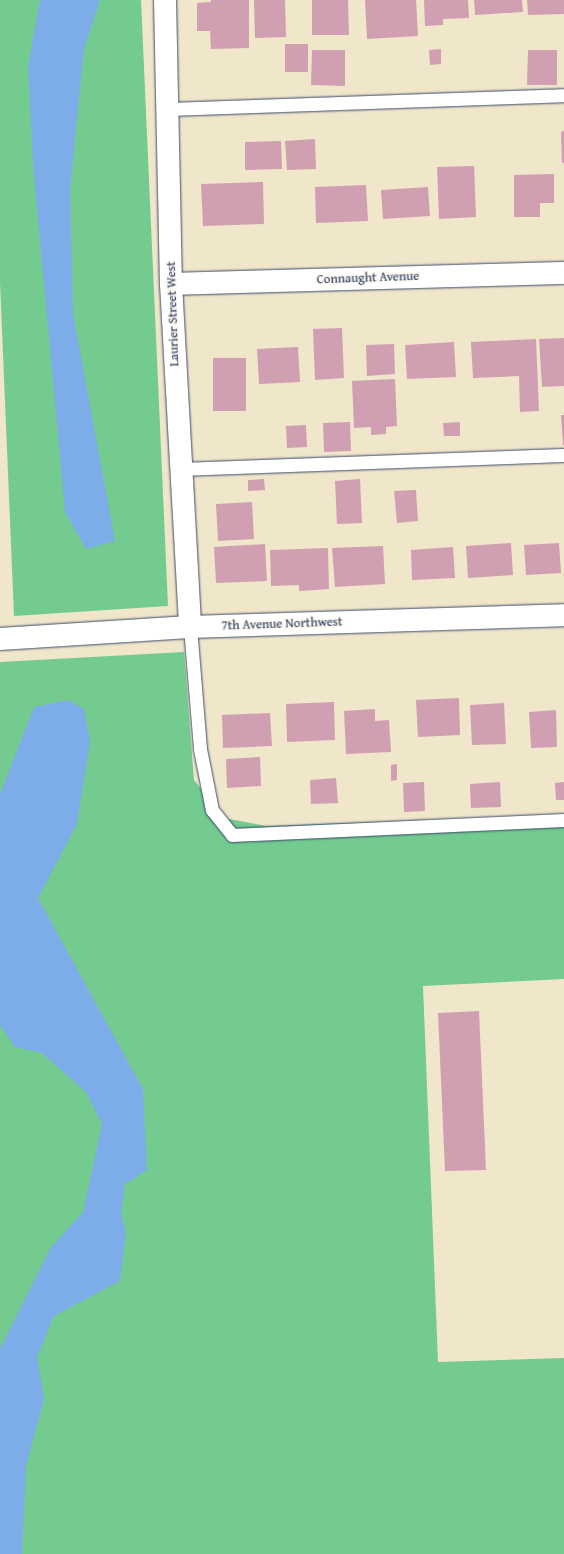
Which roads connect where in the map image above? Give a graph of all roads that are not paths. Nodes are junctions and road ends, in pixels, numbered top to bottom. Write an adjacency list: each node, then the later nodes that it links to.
1 (165, 0): 3 (street, Laurier Street West)
2 (564, 95): 3 (lane)
3 (168, 109): 5 (street, Laurier Street West)
4 (564, 273): 5 (street, Connaught Avenue)
5 (171, 284): 7 (street, Laurier Street West)
6 (564, 455): 7 (lane)
7 (180, 469): 9 (street, Laurier Street West)
8 (564, 615): 9 (street, 7th Avenue Northwest)
9 (190, 628): 10 (street, 7th Avenue Northwest); 11 (lane)
10 (0, 639)
11 (564, 820)

